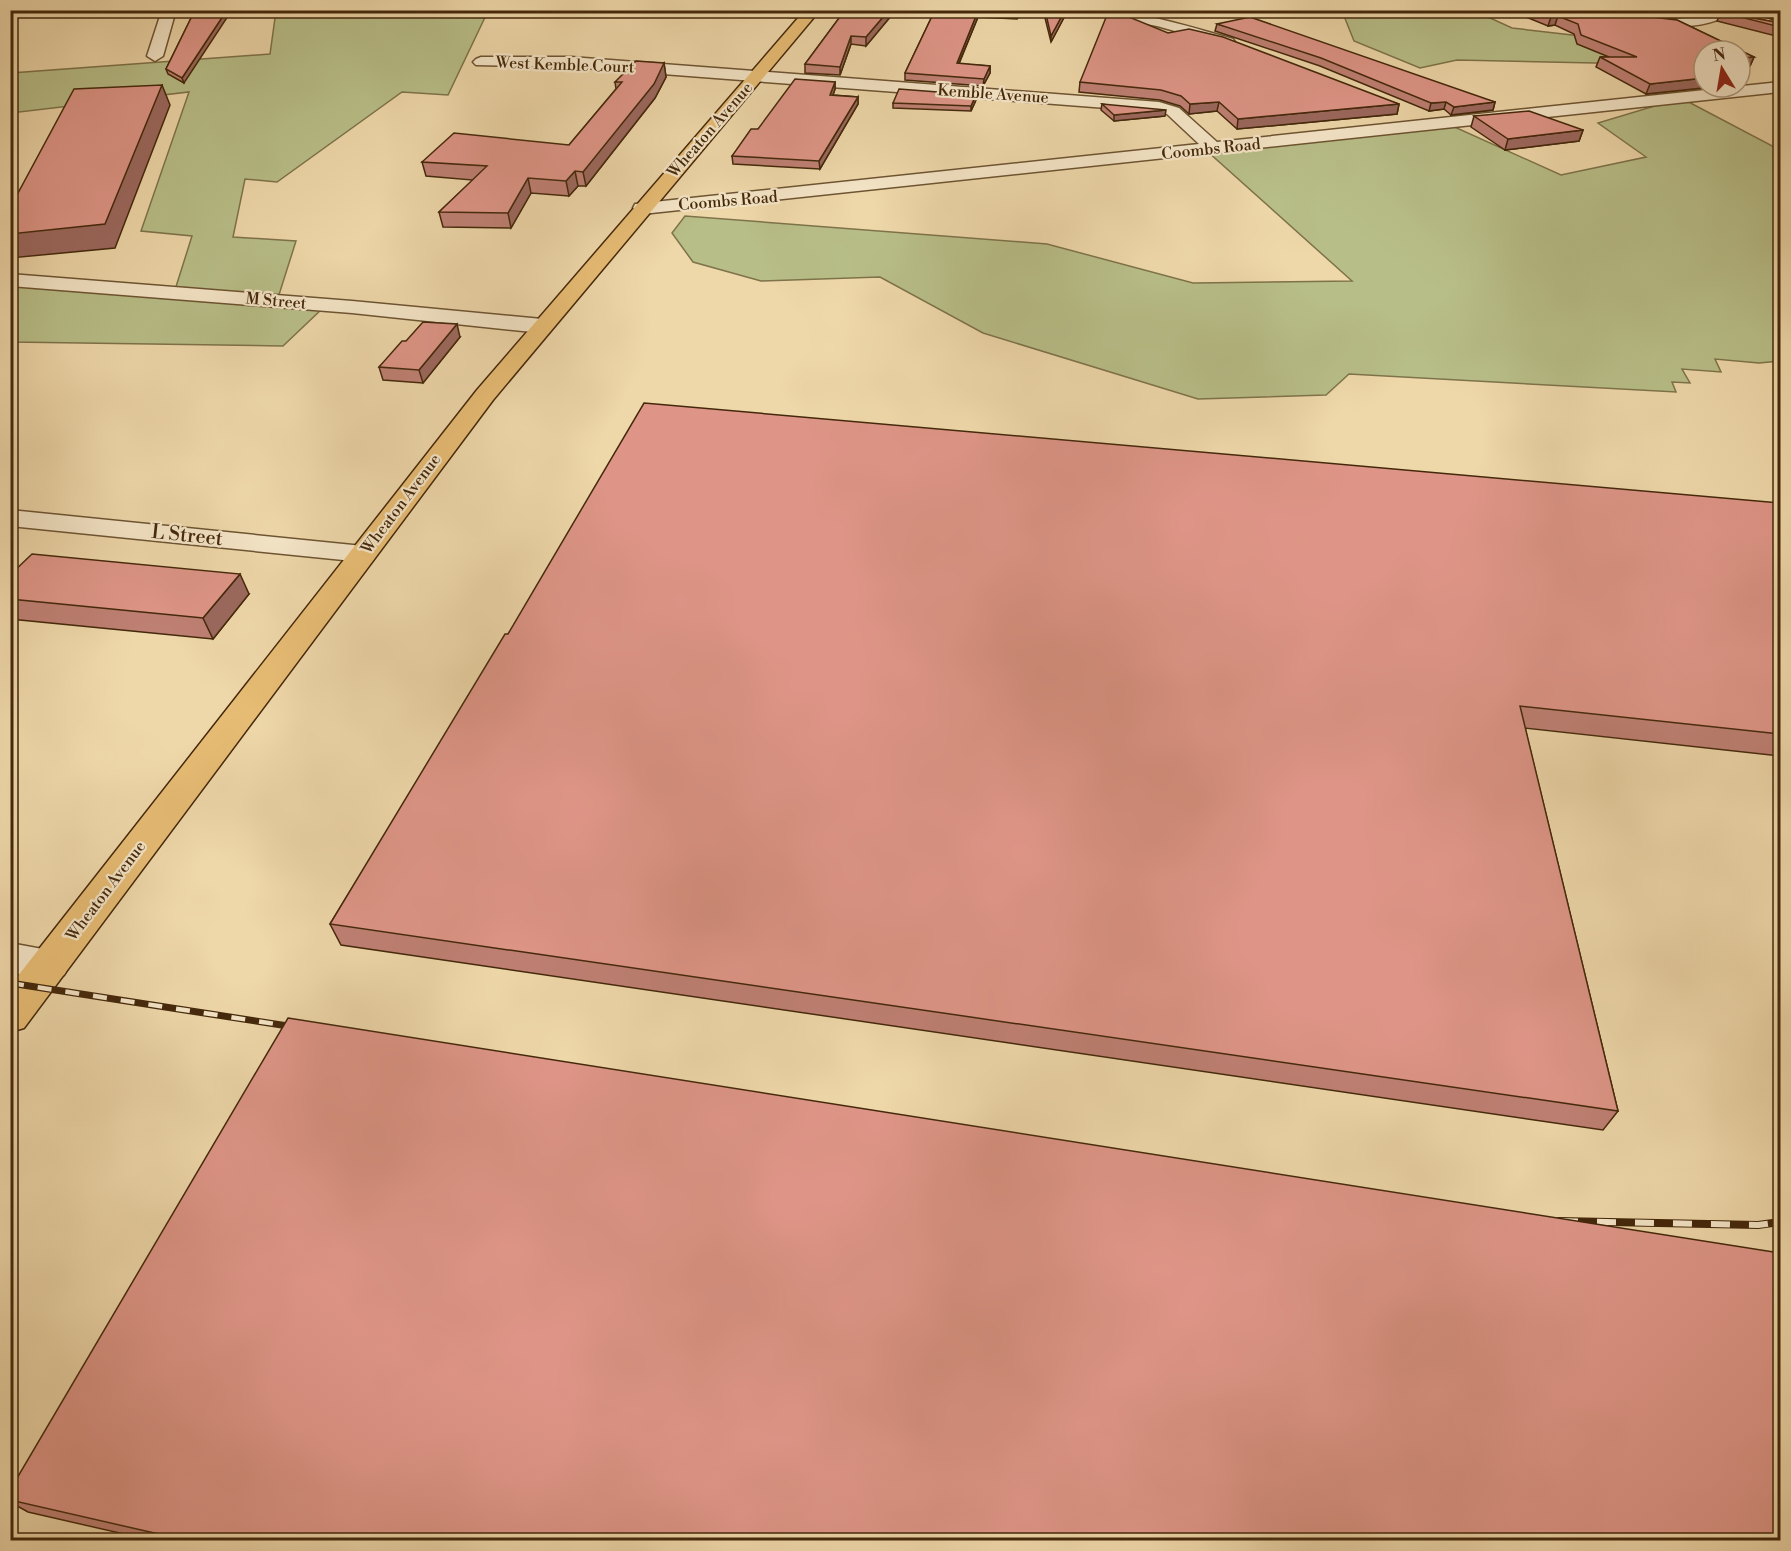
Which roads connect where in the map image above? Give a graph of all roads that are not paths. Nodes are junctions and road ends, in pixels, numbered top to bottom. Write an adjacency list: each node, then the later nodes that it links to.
1 (169, 10): 8 (street)
2 (744, 10): 5 (street)
3 (1093, 10): 7 (street)
4 (1557, 10): 6 (street)
5 (812, 12): 10 (main road, Wheaton Avenue)
6 (1723, 13)
7 (1242, 47)
8 (155, 56)
9 (481, 62): 10 (street, West Kemble Court)
10 (757, 76): 14 (street, Kemble Avenue); 15 (main road, Wheaton Avenue)
11 (1780, 87): 13 (street, Coombs Road)
12 (1410, 111): 13 (street)
13 (1443, 125): 14 (street, Coombs Road)
14 (1215, 149): 15 (street, Coombs Road)
15 (642, 208): 17 (main road, Wheaton Avenue)
16 (10, 280): 17 (street, M Street)
17 (542, 326): 19 (main road, Wheaton Avenue)
18 (10, 518): 19 (street, L Street)
19 (363, 554): 21 (main road, Wheaton Avenue)
20 (10, 958): 21 (street)
21 (51, 964): 22 (main road, Wheaton Avenue)
22 (10, 1016)

